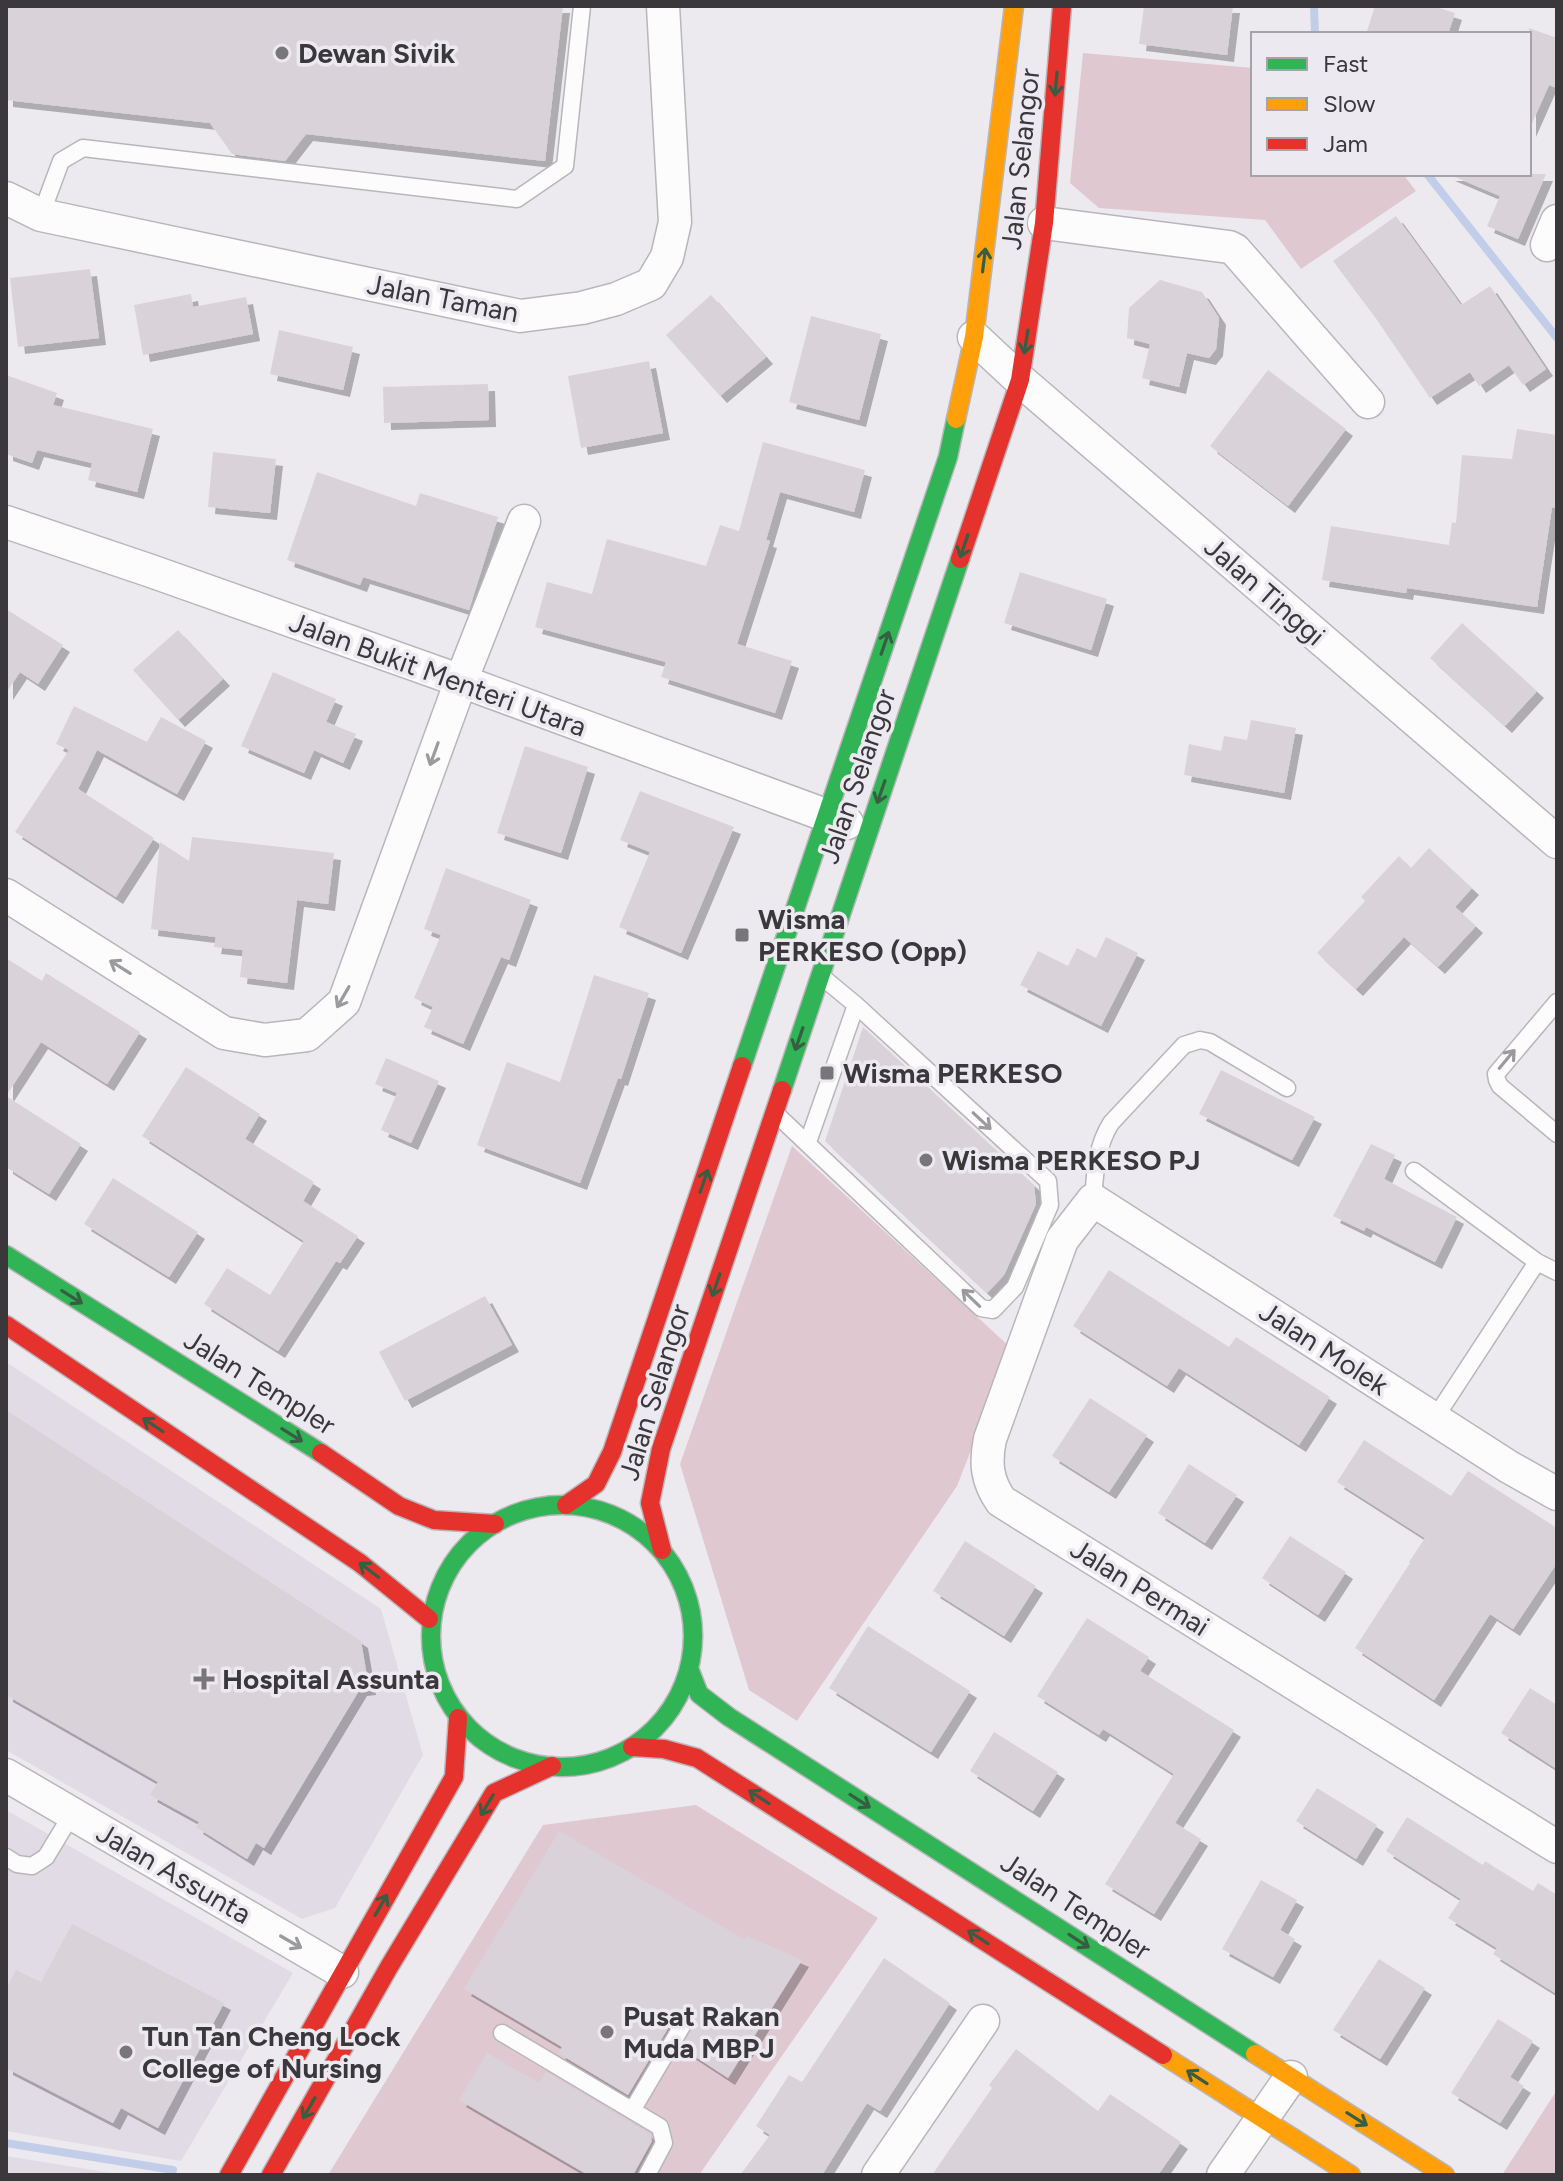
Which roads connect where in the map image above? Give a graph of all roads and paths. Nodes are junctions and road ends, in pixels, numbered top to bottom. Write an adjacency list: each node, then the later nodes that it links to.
1 (582, 6): 6 (lane)
2 (663, 6): 6 (street, Jalan Taman)
3 (1014, 6): 8 (main road, Jalan Selangor, one-way to 3)
4 (1062, 6): 7 (main road, Jalan Selangor, one-way to 7)
5 (6, 198): 6 (street, Jalan Taman)
6 (41, 215)
7 (1044, 223): 9 (main road, Jalan Selangor, one-way to 9); 10 (street)
8 (974, 337): 9 (street, Jalan Tinggi); 14 (main road, Jalan Selangor, one-way to 8)
9 (1020, 380): 15 (main road, Jalan Selangor, one-way to 15); 16 (street, Jalan Tinggi)
10 (1368, 402)
11 (524, 521): 13 (street)
12 (6, 522): 13 (street, Jalan Bukit Menteri Utara)
13 (461, 681): 14 (street, Jalan Bukit Menteri Utara); 17 (street, one-way to 17)
14 (827, 815): 15 (street, Jalan Bukit Menteri Utara); 33 (main road, Jalan Selangor, one-way to 14)
15 (868, 831): 18 (main road, Jalan Selangor)
16 (1557, 842)
17 (6, 895)
18 (820, 975): 20 (lane); 22 (main road, Jalan Selangor, one-way to 22)
19 (1557, 1002): 23 (lane, one-way to 19)
20 (856, 1005): 24 (lane); 24 (lane, one-way to 24)
21 (1287, 1088): 26 (lane)
22 (774, 1112): 24 (lane); 35 (main road, Jalan Selangor, one-way to 35)
23 (1557, 1134)
24 (808, 1142)
25 (1414, 1171): 28 (lane)
26 (1093, 1200): 31 (street, Jalan Molek); 43 (street, Jalan Permai)
27 (6, 1255): 34 (main road, Jalan Templer, one-way to 34)
28 (1537, 1262): 29 (lane); 31 (lane)
29 (1557, 1272)
30 (6, 1325): 36 (main road, one-way to 30)
31 (1435, 1418): 32 (street, Jalan Molek)
32 (1557, 1494)
33 (566, 1505): 34 (main road); 35 (main road)
34 (495, 1524): 36 (main road)
35 (662, 1550): 37 (main road)
36 (429, 1619): 38 (main road)
37 (690, 1671): 39 (main road); 49 (main road, Jalan Templer, one-way to 49)
38 (458, 1718): 40 (main road); 45 (main road, one-way to 38)
39 (632, 1747): 40 (main road); 51 (main road, one-way to 39)
40 (552, 1766): 53 (main road, one-way to 53)
41 (6, 1775): 42 (street, Jalan Assunta)
42 (72, 1814): 44 (lane); 45 (street, Jalan Assunta, one-way to 45)
43 (1557, 1847)
44 (6, 1857)
45 (342, 1972): 52 (main road)
46 (685, 2021): 50 (lane)
47 (983, 2021): 55 (street)
48 (502, 2033): 50 (lane)
49 (1291, 2077): 51 (street); 58 (main road, Jalan Templer, one-way to 58)
50 (633, 2109): 54 (lane)
51 (1263, 2119): 56 (street); 57 (main road)
52 (229, 2175)
53 (271, 2175)
54 (647, 2175)
55 (878, 2175)
56 (1223, 2175)
57 (1351, 2175)
58 (1445, 2175)

